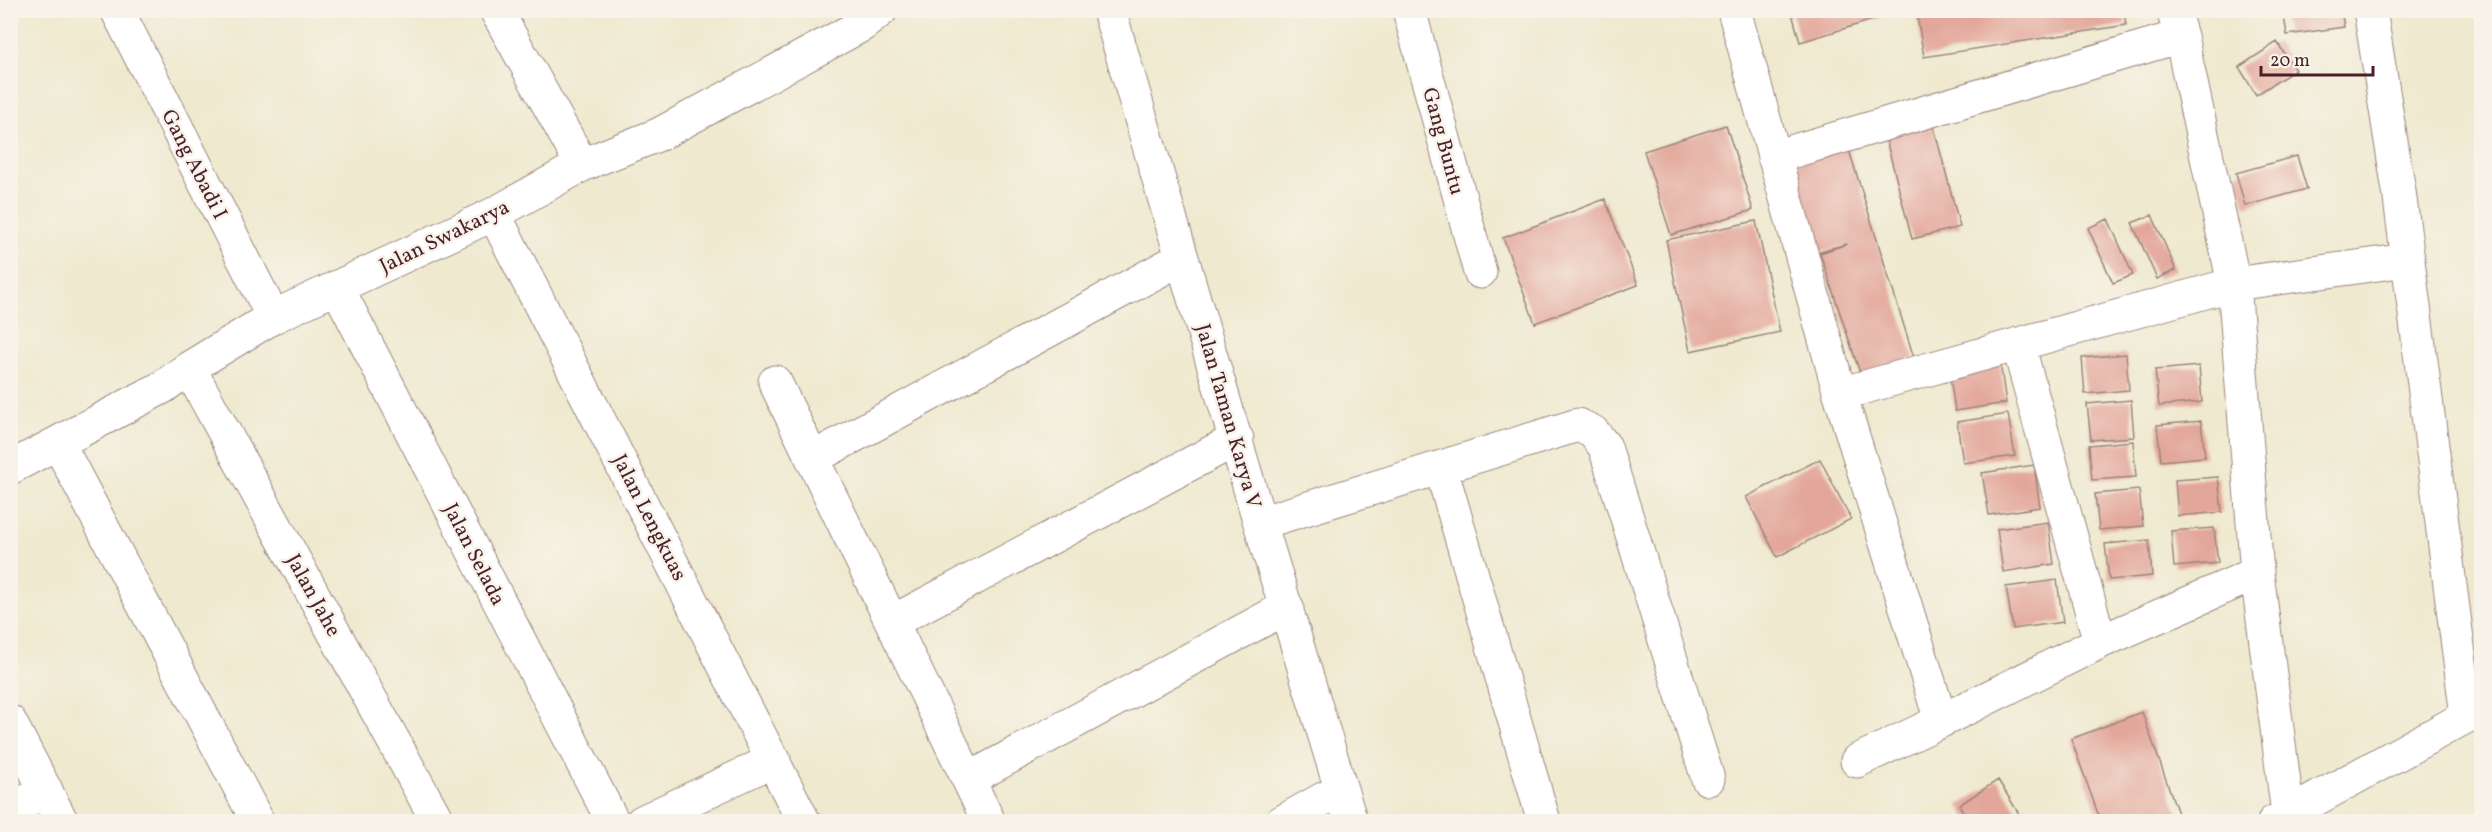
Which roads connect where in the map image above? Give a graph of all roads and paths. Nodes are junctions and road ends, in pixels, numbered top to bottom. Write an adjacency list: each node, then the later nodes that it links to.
1 (117, 10): 17 (street, Gang Abadi I)
2 (496, 10): 10 (street)
3 (881, 10): 10 (street, Jalan Swakarya)
4 (1109, 10): 12 (street, Jalan Taman Karya V)
5 (1409, 10): 14 (street, Gang Buntu)
6 (1734, 10): 9 (street)
7 (2370, 10): 13 (street)
8 (2177, 23): 9 (street); 15 (street)
9 (1774, 157): 21 (street)
10 (582, 165): 11 (street, Jalan Swakarya)
11 (494, 214): 16 (street, Jalan Swakarya); 35 (street, Jalan Lengkuas)
12 (1182, 258): 22 (street, Jalan Taman Karya V); 24 (street)
13 (2407, 260): 15 (street); 32 (street)
14 (1480, 272)
15 (2234, 284): 18 (street); 28 (street)
16 (337, 287): 17 (street, Jalan Swakarya); 47 (street, Jalan Selada)
17 (273, 317): 19 (street, Jalan Swakarya)
18 (2018, 344): 21 (street); 31 (street)
19 (189, 368): 23 (street, Jalan Swakarya); 46 (street, Jalan Jahe)
20 (775, 382): 24 (street)
21 (1840, 394): 33 (street)
22 (1237, 439): 27 (street, Jalan Taman Karya V); 30 (street)
23 (58, 443): 25 (street, Jalan Swakarya); 45 (street)
24 (813, 458): 30 (street)
25 (10, 468)
26 (1441, 468): 27 (street); 38 (street); 42 (street)
27 (1260, 523): 29 (street, Jalan Taman Karya V)
28 (2257, 573): 31 (street); 43 (street)
29 (1287, 607): 37 (street); 39 (street, Jalan Taman Karya V)
30 (892, 622): 37 (street)
31 (2100, 642): 33 (street)
32 (2474, 712): 43 (street)
33 (1941, 721): 36 (street)
34 (10, 722): 40 (street)
35 (774, 760): 48 (street); 49 (street, Jalan Lengkuas)
36 (1857, 760)
37 (969, 779): 50 (street)
38 (1708, 779)
39 (1341, 789): 51 (street); 52 (street, Jalan Taman Karya V)
40 (46, 790): 41 (street); 44 (street)
41 (10, 811)
42 (1543, 818)
43 (2283, 820)
44 (62, 822)
45 (258, 822)
46 (438, 822)
47 (613, 822)
48 (642, 822)
49 (804, 822)
50 (989, 822)
51 (1282, 822)
52 (1351, 822)

